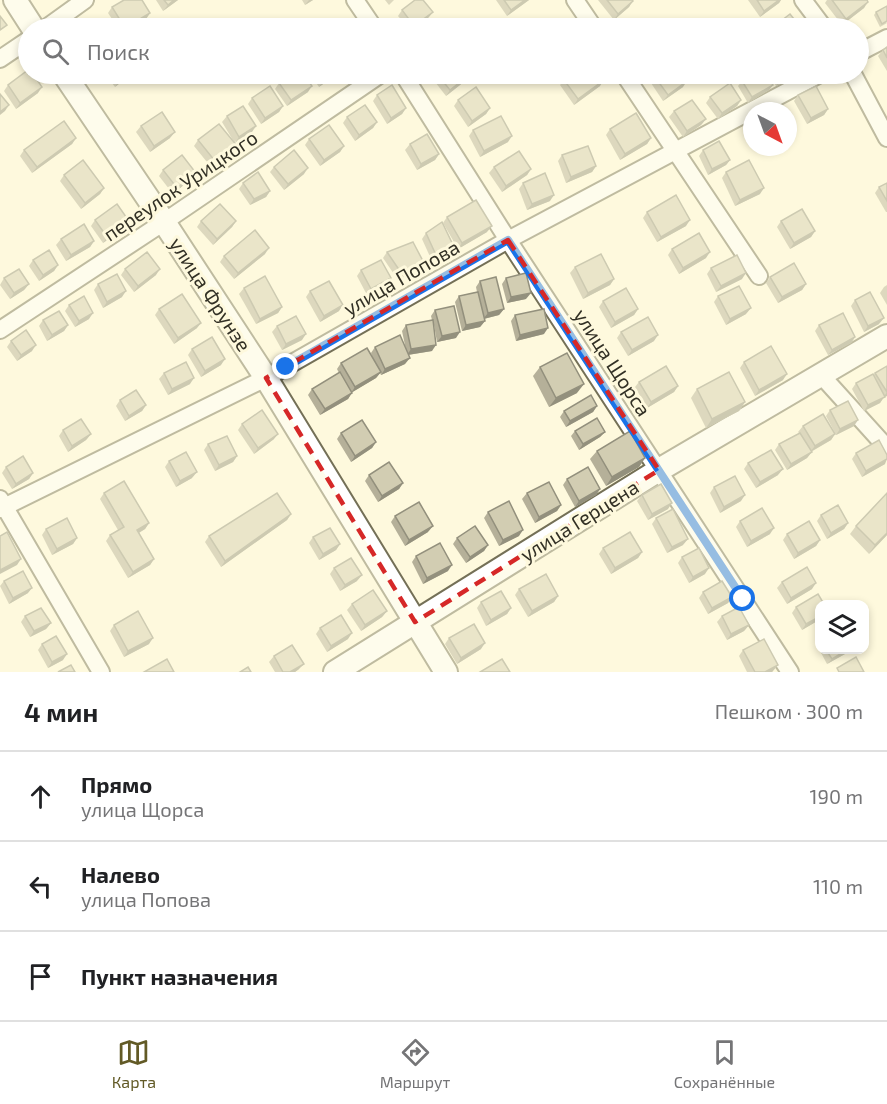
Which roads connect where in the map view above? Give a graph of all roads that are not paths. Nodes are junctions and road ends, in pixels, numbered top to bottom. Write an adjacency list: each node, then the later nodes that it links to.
1 (15, 0): 6 (street)
2 (85, 0): 7 (street)
3 (355, 0): 8 (street)
4 (575, 0): 9 (street)
5 (803, 0): 10 (street)
6 (27, 18)
7 (60, 18)
8 (367, 18)
9 (587, 18)
10 (816, 18)
11 (887, 38): 13 (street)
12 (18, 46): 14 (street)
13 (869, 47)
14 (0, 58)
15 (71, 84): 23 (street, улица Фрунзе)
16 (366, 84): 23 (street, переулок Урицкого)
17 (409, 84): 24 (street, улица Щорса)
18 (631, 84): 22 (street)
19 (801, 84): 22 (street, улица Попова)
20 (858, 84): 21 (street)
21 (887, 138)
22 (675, 151): 24 (street, улица Попова); 25 (street)
23 (165, 222): 26 (street, переулок Урицкого); 29 (street, улица Фрунзе)
24 (508, 240): 29 (street, улица Попова); 31 (street, улица Щорса)
25 (759, 276)
26 (0, 330)
27 (887, 336): 28 (street, улица Герцена)
28 (821, 375): 30 (street); 31 (street, улица Герцена)
29 (266, 378): 32 (street, улица Попова); 33 (street, улица Фрунзе)
30 (887, 448)
31 (659, 470): 33 (street, улица Герцена); 37 (street, улица Щорса)
32 (2, 505): 34 (street)
33 (415, 622): 35 (street, улица Герцена); 36 (street, улица Фрунзе)
34 (101, 672)
35 (335, 672)
36 (446, 672)
37 (790, 672)

